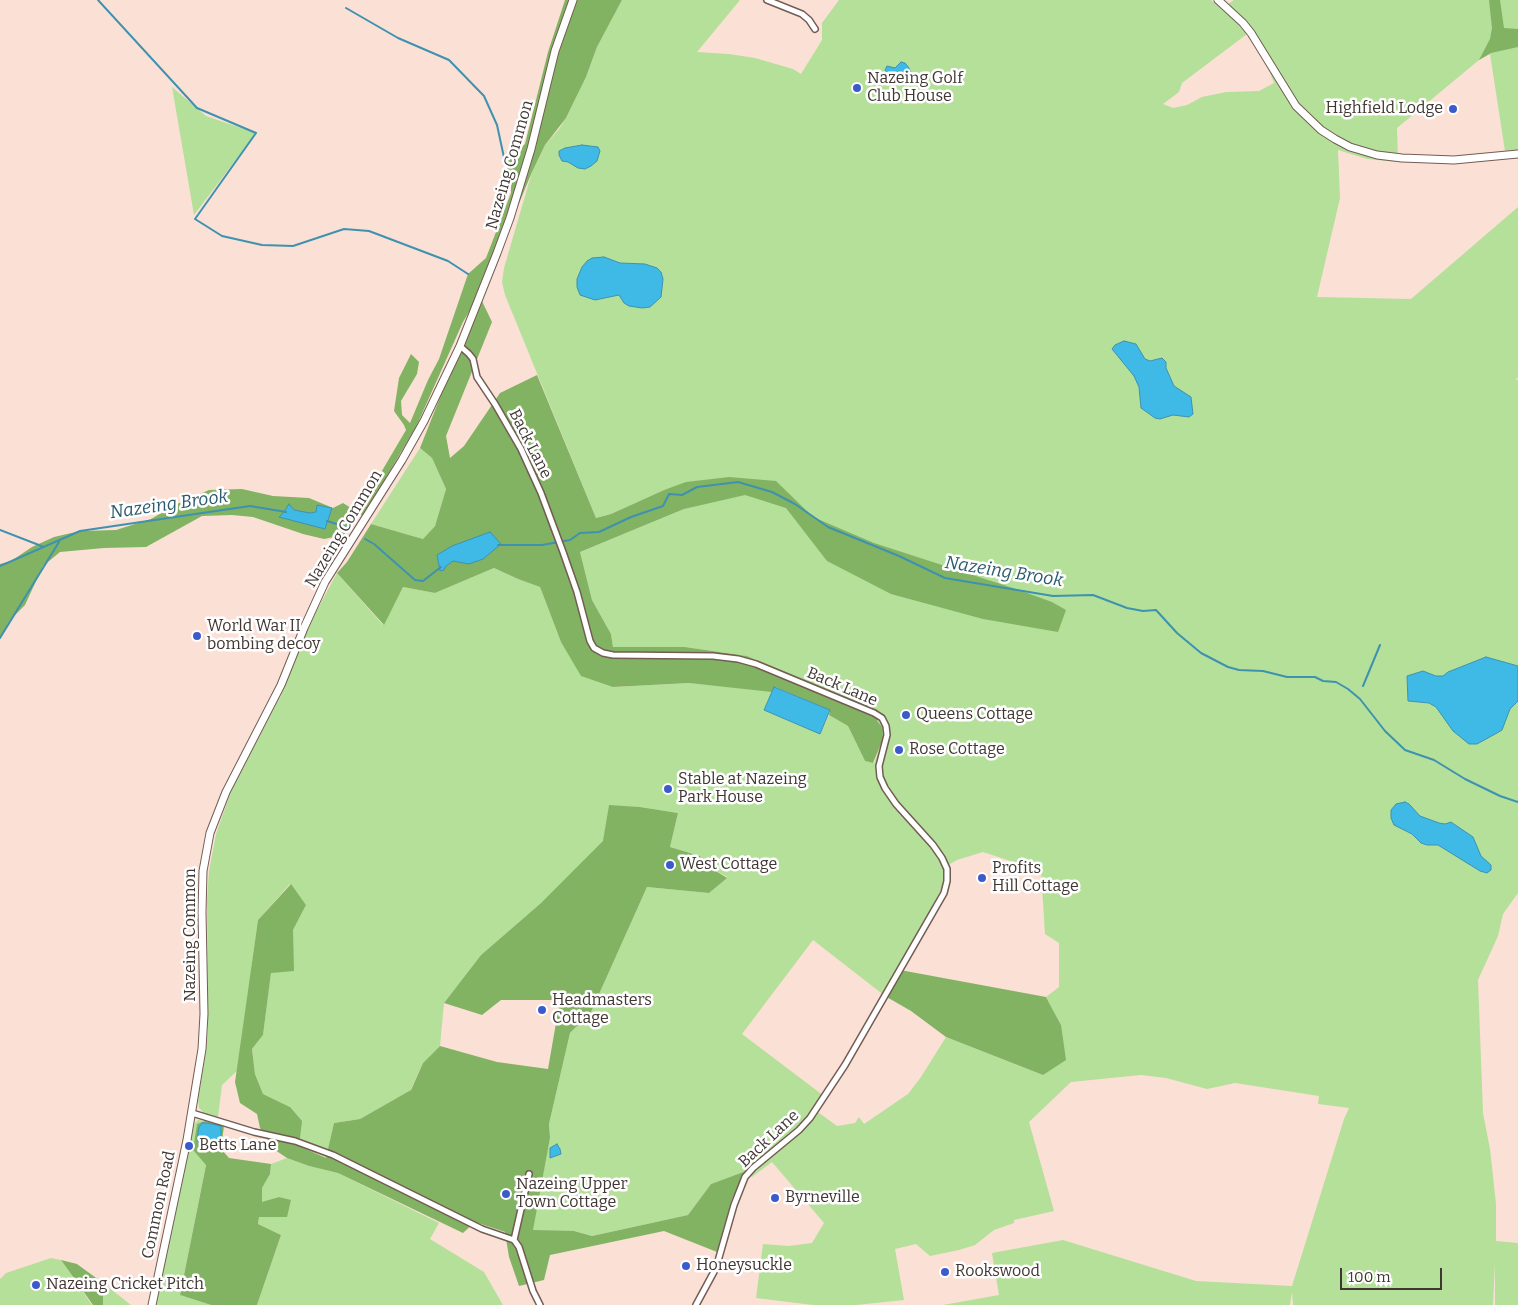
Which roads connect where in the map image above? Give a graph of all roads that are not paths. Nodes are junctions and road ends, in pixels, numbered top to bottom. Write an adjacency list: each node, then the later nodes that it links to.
1 (573, 0): 6 (street, Nazeing Common)
2 (766, 0): 4 (street)
3 (1218, 0): 5 (street)
4 (815, 29)
5 (1518, 154)
6 (460, 346): 7 (street, Nazeing Common); 13 (street, Back Lane)
7 (192, 1113): 8 (street, Nazeing Common); 10 (street)
8 (187, 1140): 11 (street, Common Road)
9 (529, 1174): 10 (street)
10 (514, 1240): 12 (street)
11 (152, 1305)
12 (540, 1305)
13 (696, 1305)

